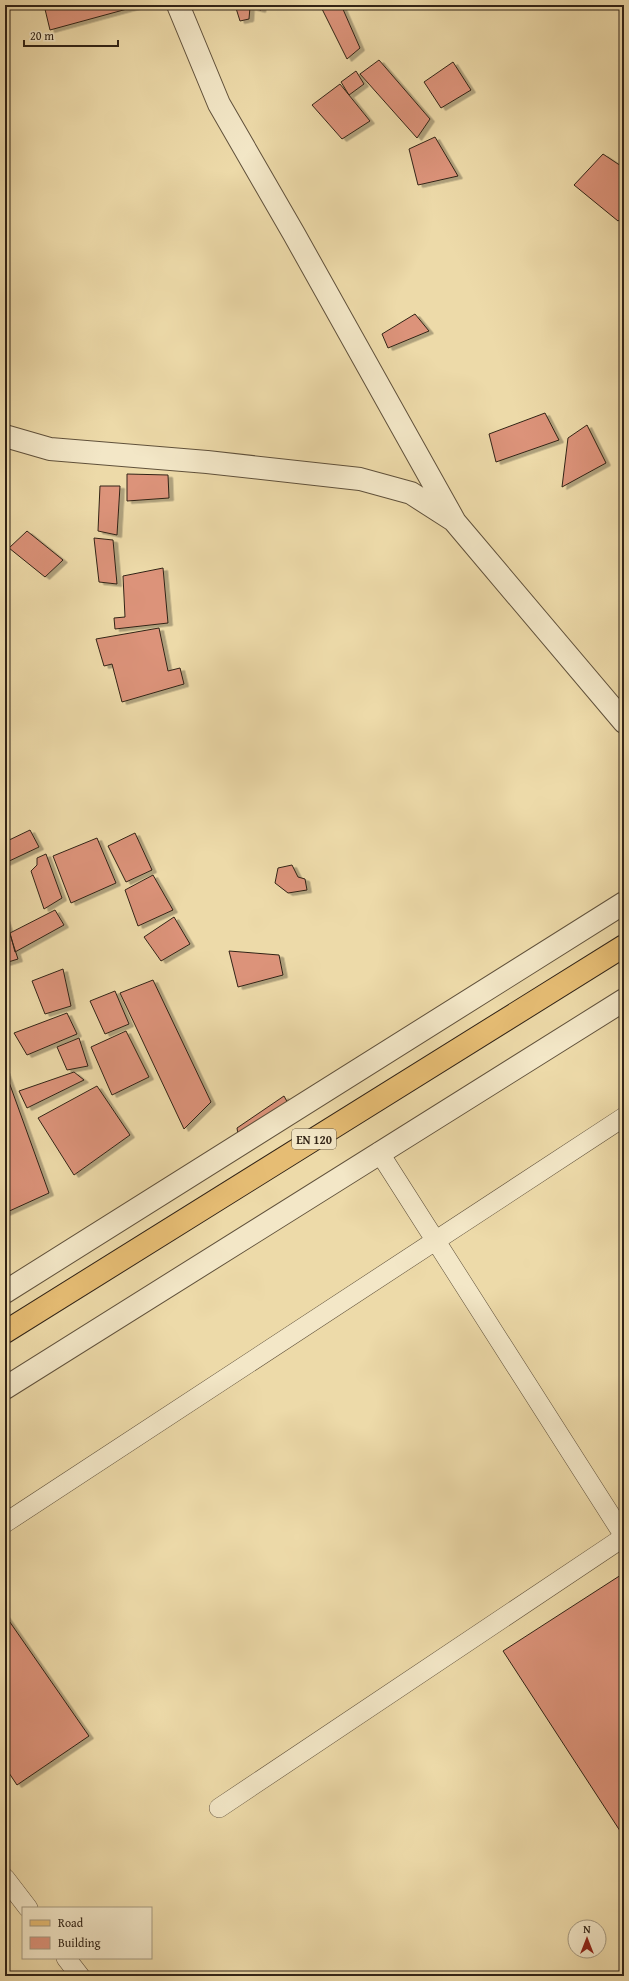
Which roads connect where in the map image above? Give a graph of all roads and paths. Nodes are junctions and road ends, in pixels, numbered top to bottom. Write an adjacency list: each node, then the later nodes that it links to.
1 (178, 5): 3 (street)
2 (5, 436): 3 (street)
3 (455, 522): 4 (street)
4 (624, 722)
5 (624, 903): 11 (street)
6 (624, 946): 12 (main road, EN 120)
7 (624, 1000): 9 (street)
8 (624, 1117): 10 (lane)
9 (379, 1152): 10 (lane); 13 (street)
10 (435, 1241): 14 (lane); 15 (lane)
11 (5, 1292)
12 (5, 1332)
13 (5, 1388)
14 (5, 1522)
15 (624, 1536): 16 (lane)
16 (219, 1808)
17 (5, 1878): 18 (lane)
18 (27, 1907)
19 (67, 1959): 20 (lane)
20 (80, 1976)

